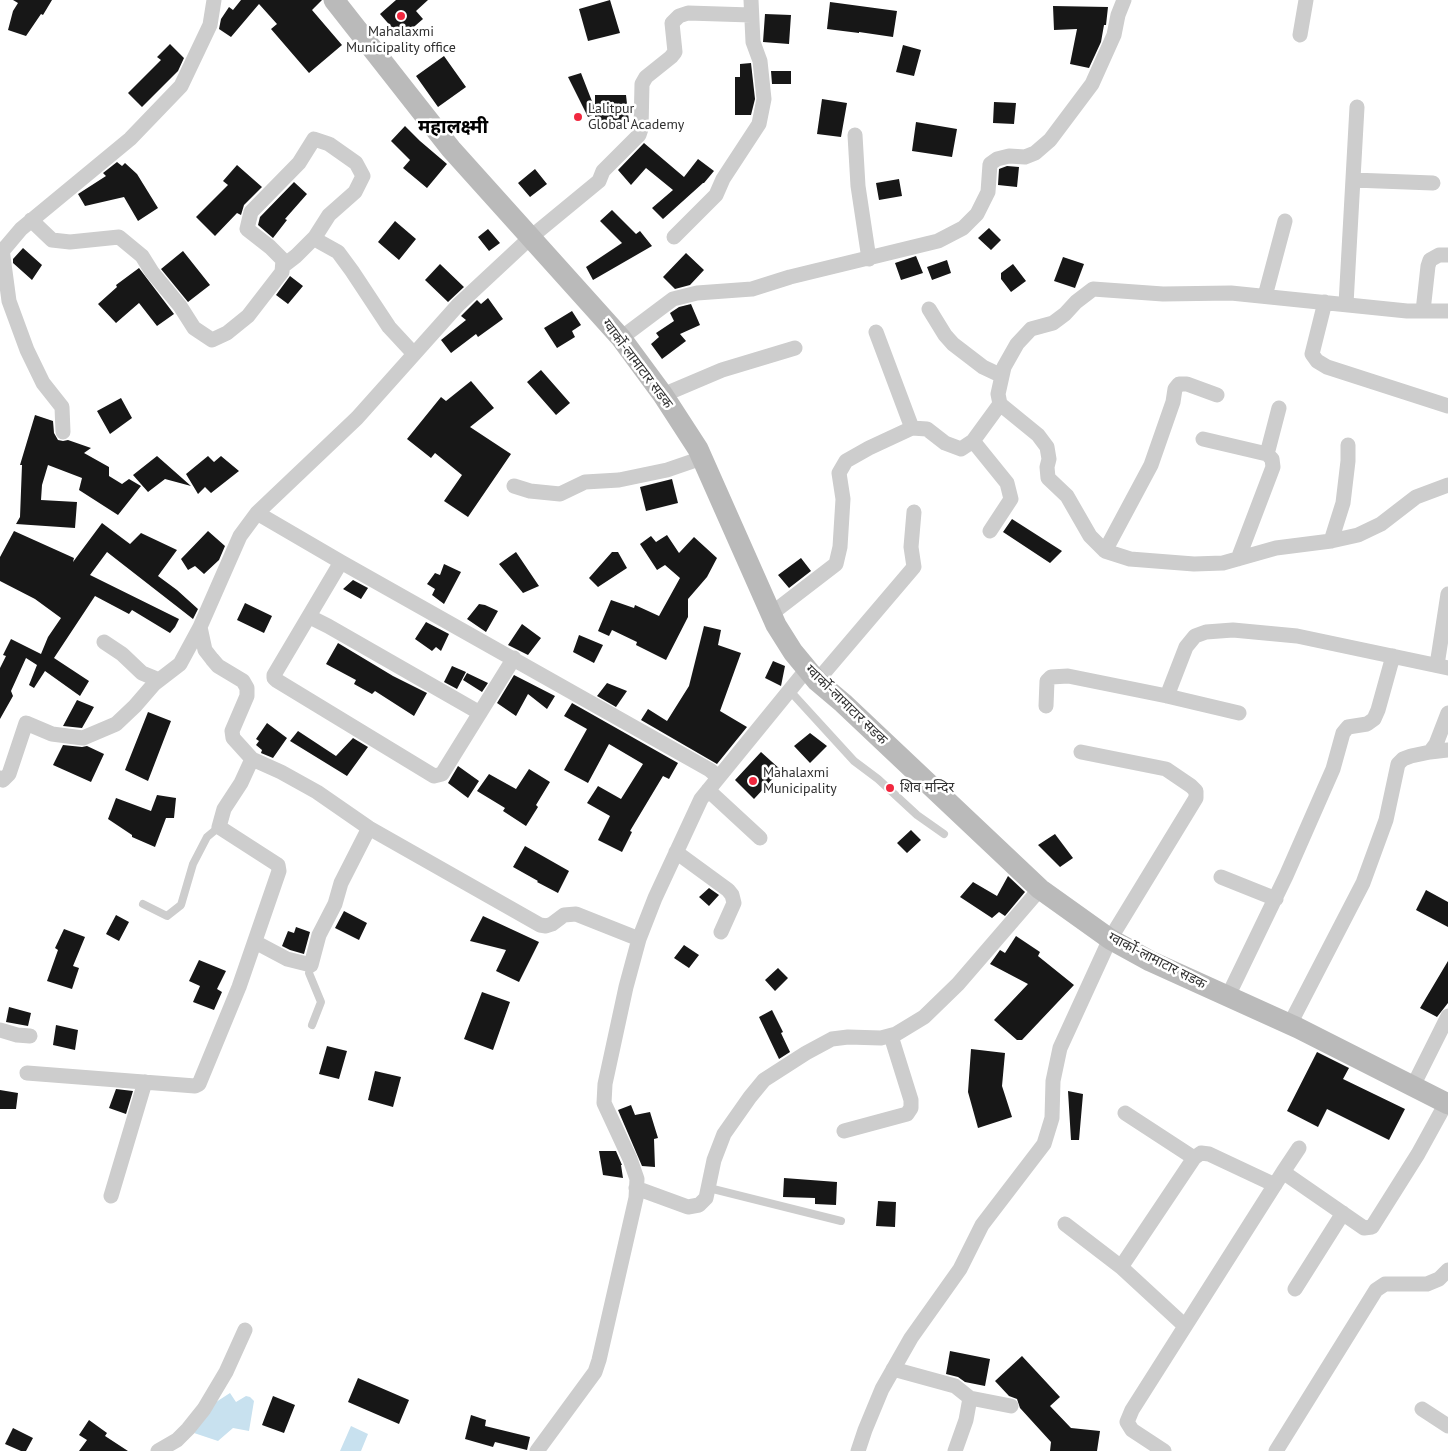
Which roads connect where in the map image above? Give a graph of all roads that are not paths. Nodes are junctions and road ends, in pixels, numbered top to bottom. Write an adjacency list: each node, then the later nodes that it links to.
1 (214, 0): 11 (street)
2 (334, 0): 14 (main road, ग्वार्को-लामाटार सडक)
3 (1124, 0): 18 (street)
4 (1306, 0): 6 (street)
5 (751, 8): 14 (street); 15 (street)
6 (1300, 35)
7 (1357, 107): 9 (street)
8 (855, 136): 18 (street)
9 (1353, 180): 10 (street); 22 (street)
10 (1433, 183)
11 (31, 220): 16 (street); 19 (street)
12 (1284, 221): 20 (street)
13 (315, 237): 19 (street); 19 (street); 29 (street)
14 (531, 237): 27 (main road, ग्वार्को-लामाटार सडक); 29 (street)
15 (674, 237)
16 (1, 252): 37 (street)
17 (1448, 255): 24 (street)
18 (869, 259): 27 (street)
19 (283, 266)
20 (1265, 296): 21 (street); 30 (street)
21 (1325, 302): 22 (street); 34 (street)
22 (1346, 304): 24 (street)
23 (929, 309): 30 (street)
24 (1423, 311): 25 (street)
25 (1448, 311)
26 (876, 332): 36 (street)
27 (621, 338): 31 (main road, ग्वार्को-लामाटार सडक)
28 (796, 348): 31 (street)
29 (414, 354): 46 (street)
30 (1002, 376): 33 (street)
31 (663, 395): 42 (main road, ग्वार्को-लामाटार सडक)
32 (1217, 395): 49 (street)
33 (1000, 404): 39 (street); 49 (street)
34 (1448, 406)
35 (1279, 408): 41 (street)
36 (912, 428): 39 (street); 53 (street)
37 (63, 432)
38 (1203, 439): 41 (street)
39 (973, 441): 47 (street)
40 (1348, 445): 48 (street)
41 (1268, 454): 50 (street)
42 (702, 458): 43 (street); 53 (main road, ग्वार्को-लामाटार सडक)
43 (514, 486)
44 (1448, 486): 48 (street)
45 (914, 512): 60 (street)
46 (257, 513): 51 (street); 55 (street)
47 (990, 532)
48 (1331, 540): 50 (street)
49 (1105, 551): 50 (street)
50 (1238, 559)
51 (341, 562): 54 (street); 58 (street)
52 (1448, 594): 59 (street)
53 (771, 614): 60 (main road, ग्वार्को-लामाटार सडक)
54 (310, 617): 67 (street); 67 (street)
55 (200, 627): 61 (street); 71 (street)
56 (104, 642): 61 (street)
57 (1393, 656): 59 (street); 63 (street); 82 (street)
58 (514, 658): 67 (street); 72 (street)
59 (1443, 667)
60 (812, 675): 62 (street); 81 (main road, ग्वार्को-लामाटार सडक)
61 (160, 680): 73 (street)
62 (790, 691): 72 (street); 77 (lane)
63 (1167, 696): 64 (street); 65 (street)
64 (1046, 706)
65 (1239, 713)
66 (1448, 713): 70 (street)
67 (480, 714)
68 (1448, 750): 70 (street)
69 (1081, 752): 86 (street)
70 (1430, 752): 91 (street)
71 (252, 759): 75 (street); 76 (street)
72 (718, 777): 74 (street)
73 (0, 778)
74 (708, 790): 78 (street); 79 (street)
75 (219, 827): 83 (lane); 87 (street)
76 (369, 828): 85 (street); 88 (street)
77 (944, 834)
78 (760, 838)
79 (676, 852): 84 (street); 85 (street)
80 (1221, 877): 82 (street)
81 (1040, 889): 86 (main road, ग्वार्को-लामाटार सडक); 95 (street)
82 (1276, 899): 89 (street)
83 (143, 904)
84 (722, 932)
85 (640, 938): 106 (street)
86 (1110, 939): 89 (main road, ग्वार्को-लामाटार सडक); 117 (street)
87 (255, 942): 88 (street); 97 (street)
88 (310, 965): 92 (lane)
89 (1228, 996): 91 (main road, ग्वार्को-लामाटार सडक)
90 (1448, 1016): 98 (street)
91 (1290, 1024): 98 (main road, ग्वार्को-लामाटार सडक)
92 (312, 1025)
93 (0, 1030): 94 (street)
94 (30, 1036)
95 (891, 1036): 101 (street); 107 (street)
96 (27, 1073): 97 (street)
97 (145, 1082): 108 (street)
98 (1413, 1086): 99 (main road, ग्वार्को-लामाटार सडक)
99 (1447, 1104): 109 (street)
100 (1125, 1112): 103 (street)
101 (844, 1131)
102 (1299, 1148): 104 (street)
103 (1194, 1158): 105 (street); 112 (street)
104 (1283, 1172): 105 (street); 109 (street)
105 (1274, 1185): 115 (street)
106 (636, 1188): 107 (street); 123 (street)
107 (709, 1188): 110 (lane)
108 (111, 1196)
109 (1343, 1213): 114 (street)
110 (841, 1220)
111 (1065, 1224): 112 (street)
112 (1120, 1267): 115 (street)
113 (1448, 1270): 127 (street)
114 (1295, 1288)
115 (1185, 1326): 126 (street)
116 (245, 1330): 122 (street)
117 (893, 1369): 118 (street); 124 (street)
118 (970, 1398): 119 (street); 125 (street)
119 (1011, 1406)
120 (1422, 1409): 121 (street)
121 (1448, 1426)
122 (158, 1451)
123 (537, 1451)
124 (858, 1451)
125 (955, 1451)
126 (1164, 1451)
127 (1276, 1451)

